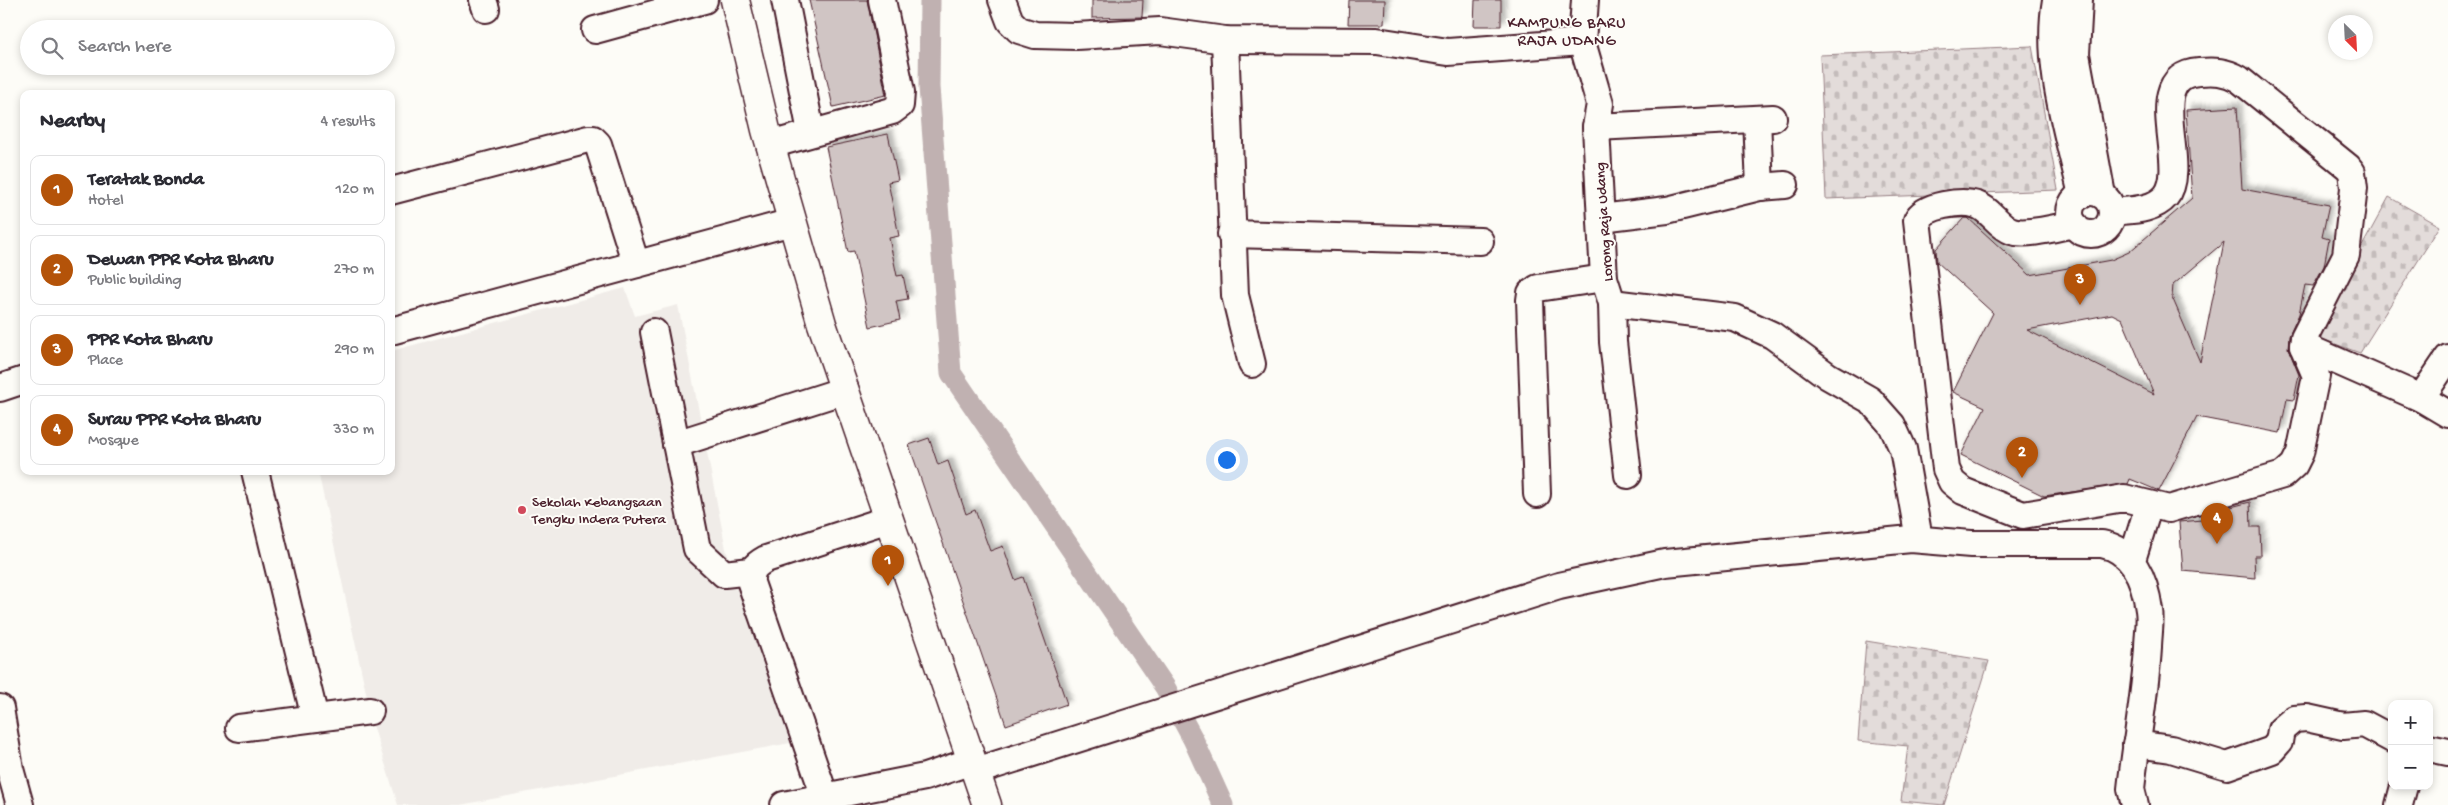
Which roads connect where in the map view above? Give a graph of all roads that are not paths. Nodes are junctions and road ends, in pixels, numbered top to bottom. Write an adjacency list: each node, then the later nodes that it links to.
1 (704, 0): 9 (street)
2 (735, 0): 14 (main road)
3 (785, 0): 13 (street)
4 (882, 0): 13 (street)
5 (1002, 0): 10 (street)
6 (1585, 0): 11 (street, Lorong Raja Udang)
7 (2056, 0): 16 (street)
8 (2079, 0): 16 (street)
9 (595, 30)
10 (1225, 40): 11 (street); 20 (street)
11 (1582, 42): 12 (street, Lorong Raja Udang)
12 (1596, 127): 17 (street, Lorong Raja Udang); 17 (street)
13 (811, 132): 14 (street)
14 (770, 145): 18 (main road)
15 (395, 190): 22 (street)
16 (2098, 201): 19 (street); 19 (street); 27 (street)
17 (1601, 218): 23 (street, Lorong Raja Udang)
18 (792, 222): 22 (street); 32 (main road)
19 (2074, 224): 39 (street)
20 (1231, 234): 21 (street); 29 (street)
21 (1480, 241)
22 (636, 264): 25 (street)
23 (1604, 278): 24 (street, Lorong Raja Udang); 38 (street)
24 (1612, 303): 37 (street, Lorong Raja Udang); 41 (street)
25 (395, 330)
26 (654, 332): 35 (street)
27 (2303, 346): 33 (street); 39 (street)
28 (2448, 358): 33 (street)
29 (1252, 364)
30 (20, 381): 31 (street)
31 (0, 388)
32 (845, 390): 35 (street); 40 (main road)
33 (2421, 398): 34 (street)
34 (2448, 414)
35 (676, 444): 43 (street)
36 (256, 475): 46 (street)
37 (1628, 475)
38 (1537, 494)
39 (2149, 505): 42 (street)
40 (889, 519): 43 (street); 52 (main road)
41 (1919, 540): 42 (street); 52 (street)
42 (2132, 560): 49 (street)
43 (752, 571): 54 (street)
44 (0, 708): 55 (street)
45 (370, 711): 46 (street)
46 (315, 718): 47 (street)
47 (239, 728)
48 (2388, 737): 49 (street)
49 (2136, 744): 58 (street)
50 (2433, 749): 51 (street)
51 (2448, 752)
52 (974, 766): 54 (street); 57 (main road)
53 (2403, 790): 59 (street)
54 (824, 797): 56 (street)
55 (20, 805)
56 (784, 805)
57 (987, 805)
58 (2135, 805)
59 (2399, 805)

